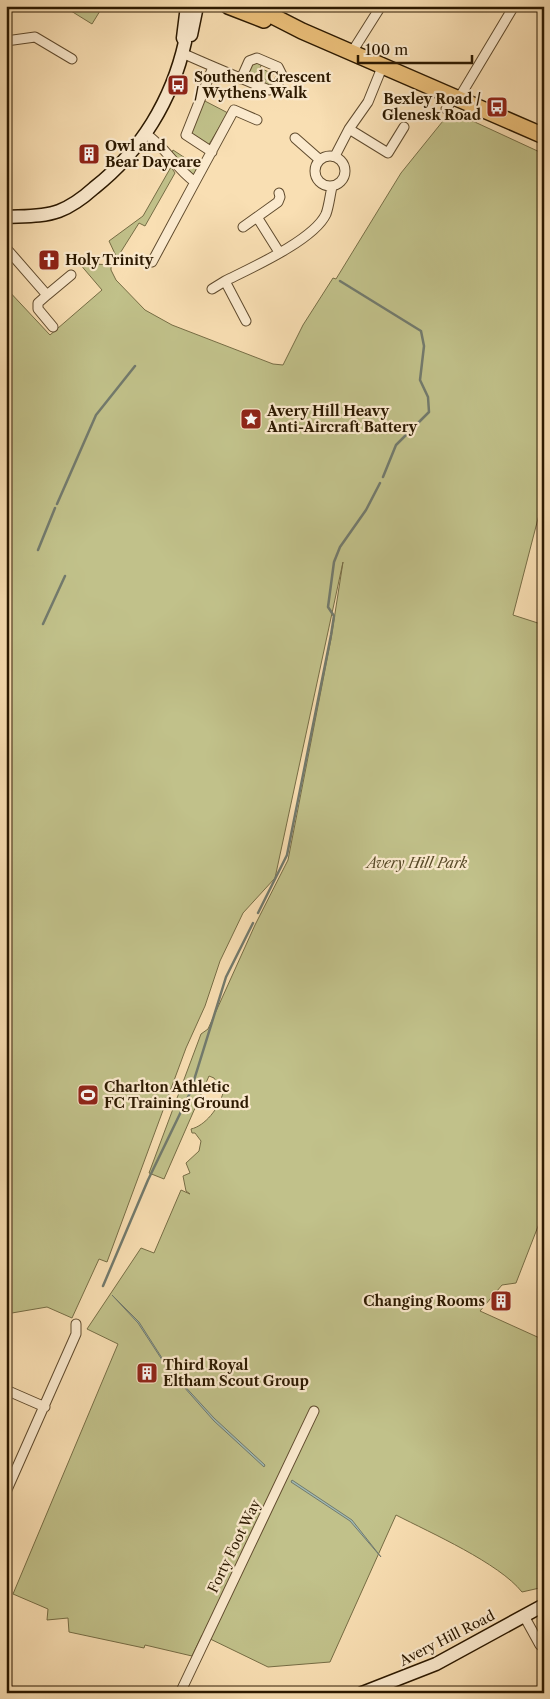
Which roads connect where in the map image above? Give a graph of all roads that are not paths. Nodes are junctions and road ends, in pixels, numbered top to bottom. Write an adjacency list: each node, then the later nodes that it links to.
1 (187, 6): 9 (street)
2 (197, 6): 9 (street)
3 (228, 6): 7 (main road)
4 (253, 6): 7 (main road)
5 (381, 6): 10 (street)
6 (514, 6): 15 (street)
7 (302, 31): 10 (main road)
8 (6, 42): 11 (street)
9 (184, 48): 13 (street); 20 (street)
10 (352, 52): 12 (main road)
11 (72, 59)
12 (383, 65): 15 (main road); 19 (street)
13 (213, 67): 14 (street); 23 (street)
14 (241, 79): 14 (street)
15 (457, 97): 16 (street); 21 (main road)
16 (446, 109)
17 (257, 120): 23 (street)
18 (404, 126): 19 (street)
19 (349, 129): 24 (street)
20 (146, 134): 26 (street); 29 (street)
21 (544, 136)
22 (295, 138): 25 (street)
23 (212, 152): 26 (street)
24 (335, 156): 25 (street); 27 (street)
25 (320, 160): 27 (street)
26 (195, 182): 34 (street)
27 (332, 187): 33 (street)
28 (279, 193): 30 (street)
29 (6, 217)
30 (257, 217): 31 (street); 33 (street)
31 (243, 227)
32 (6, 248): 38 (street)
33 (279, 252): 36 (street)
34 (152, 262)
35 (72, 275): 38 (street)
36 (225, 281): 37 (street); 39 (street)
37 (212, 289)
38 (47, 295): 40 (street)
39 (246, 321)
40 (53, 327)
41 (76, 1324): 43 (street)
42 (6, 1390): 43 (street)
43 (45, 1407): 45 (street)
44 (314, 1411): 49 (street, Forty Foot Way)
45 (6, 1492)
46 (544, 1605): 47 (street, Avery Hill Road)
47 (524, 1616): 48 (street); 50 (street, Avery Hill Road)
48 (544, 1647)
49 (180, 1693)
50 (362, 1693)

